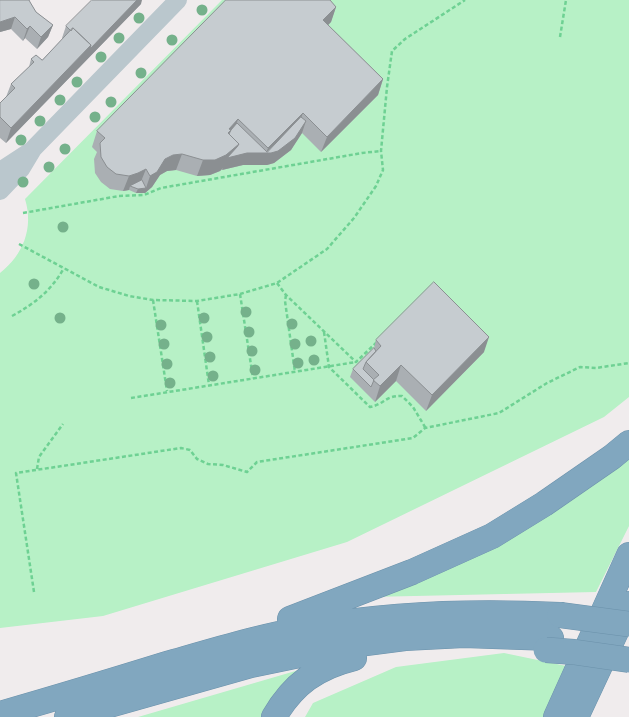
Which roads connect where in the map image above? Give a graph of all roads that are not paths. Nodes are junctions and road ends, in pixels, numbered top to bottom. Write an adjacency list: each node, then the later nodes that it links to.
1 (178, 0): 2 (street)
2 (33, 149): 3 (street); 4 (street)
3 (0, 171)
4 (0, 192)
5 (629, 443): 11 (highway)
6 (629, 555): 16 (highway)
7 (629, 604): 17 (highway)
8 (629, 624): 11 (highway, bridge)
9 (548, 644): 10 (highway); 12 (highway, bridge); 14 (highway); 15 (highway)
10 (629, 648)
11 (214, 651): 13 (highway)
12 (629, 660)
13 (0, 714)
14 (67, 717)
15 (274, 717)
16 (556, 717)
17 (576, 717)

